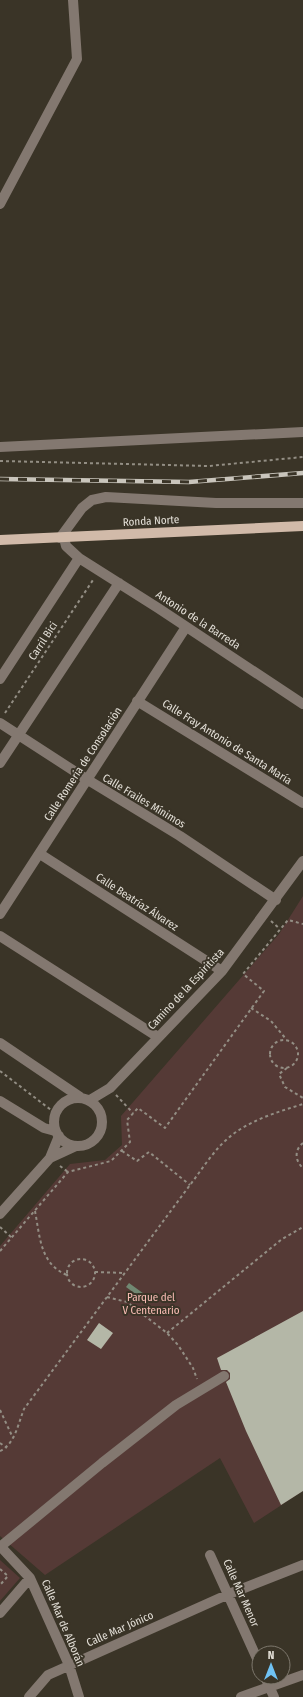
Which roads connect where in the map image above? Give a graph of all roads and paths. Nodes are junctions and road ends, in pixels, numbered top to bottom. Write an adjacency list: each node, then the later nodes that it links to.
1 (73, 0): 2 (street)
2 (0, 204)
3 (303, 432): 4 (street)
4 (0, 447)
5 (303, 457): 6 (path)
6 (0, 461)
7 (303, 503): 9 (street)
8 (303, 526): 9 (main road, Ronda Norte)
9 (62, 538): 10 (main road, Ronda Norte); 11 (street, Antonio de la Barreda)
10 (0, 540)
11 (79, 558): 12 (street, Antonio de la Barreda); 15 (street)
12 (99, 570): 13 (street, Antonio de la Barreda); 18 (path, Carril Bici)
13 (119, 583): 14 (street, Antonio de la Barreda); 19 (street)
14 (186, 627): 16 (street, Calle Romería de Consolación); 17 (street, Antonio de la Barreda)
15 (0, 679)
16 (137, 701): 21 (street, Calle Romería de Consolación); 22 (street, Calle Fray Antonio de Santa María)
17 (303, 704)
18 (2, 719): 19 (street, Calle Frailes Mínimos)
19 (18, 736): 20 (street); 21 (street, Calle Frailes Mínimos)
20 (0, 763)
21 (88, 780): 23 (street, Calle Romería de Consolación); 25 (street, Calle Frailes Mínimos)
22 (303, 803)
23 (40, 854): 26 (street, Calle Romería de Consolación); 29 (street, Calle Beatríaz Álvarez)
24 (303, 862): 25 (street, Camino de la Espiritista)
25 (276, 900): 29 (street, Camino de la Espiritista)
26 (0, 914)
27 (303, 924): 30 (path)
28 (0, 936): 31 (street)
29 (222, 971): 31 (street, Camino de la Espiritista)
30 (251, 1008): 32 (path); 44 (path)
31 (158, 1038): 36 (street, Camino de la Espiritista)
32 (287, 1040): 34 (path); 34 (path)
33 (0, 1043): 37 (street)
34 (287, 1068): 38 (path)
35 (0, 1072): 43 (path)
36 (110, 1088): 39 (street, Camino de la Espiritista); 42 (street, Camino de la Espiritista); 44 (path)
37 (80, 1097): 39 (street); 43 (street)
38 (303, 1098)
39 (90, 1100): 42 (street)
40 (0, 1101): 45 (street)
41 (303, 1104): 51 (path)
42 (99, 1110): 47 (street)
43 (55, 1113): 45 (street)
44 (133, 1113): 48 (path)
45 (57, 1134): 47 (street); 49 (street)
46 (303, 1143): 50 (path)
47 (76, 1146): 49 (street)
48 (122, 1151): 51 (path); 53 (path)
49 (50, 1158): 52 (street)
50 (303, 1168)
51 (190, 1185): 59 (path)
52 (2, 1208)
53 (35, 1211): 56 (path); 60 (path)
54 (0, 1227): 56 (path)
55 (303, 1227): 62 (path)
56 (12, 1238): 57 (path)
57 (0, 1251)
58 (95, 1272): 59 (path); 60 (path); 60 (path)
59 (125, 1273): 61 (path)
60 (67, 1275)
61 (107, 1298): 62 (path); 66 (path)
62 (167, 1333): 64 (path)
63 (224, 1376): 64 (street)
64 (201, 1390): 70 (street)
65 (0, 1410): 66 (path)
66 (13, 1438): 68 (path)
67 (0, 1443): 68 (path)
68 (7, 1448): 69 (path)
69 (0, 1451)
70 (0, 1546): 74 (street, Calle Mar de Alborán)
71 (210, 1555): 76 (street, Calle Mar Menor)
72 (303, 1565): 76 (street, Calle Mar Jónico)
73 (0, 1569): 75 (path)
74 (30, 1578): 77 (street); 79 (street, Calle Mar de Alborán)
75 (0, 1585)
76 (229, 1594): 78 (street, Calle Mar Menor); 79 (street, Calle Mar Jónico)
77 (0, 1613)
78 (251, 1645)
79 (69, 1665): 82 (street, Calle Mar Jónico); 83 (street, Calle Mar de Alborán)
80 (303, 1675): 81 (street)
81 (269, 1687): 84 (street); 85 (street)
82 (29, 1697)
83 (79, 1697)
84 (241, 1697)
85 (274, 1697)

